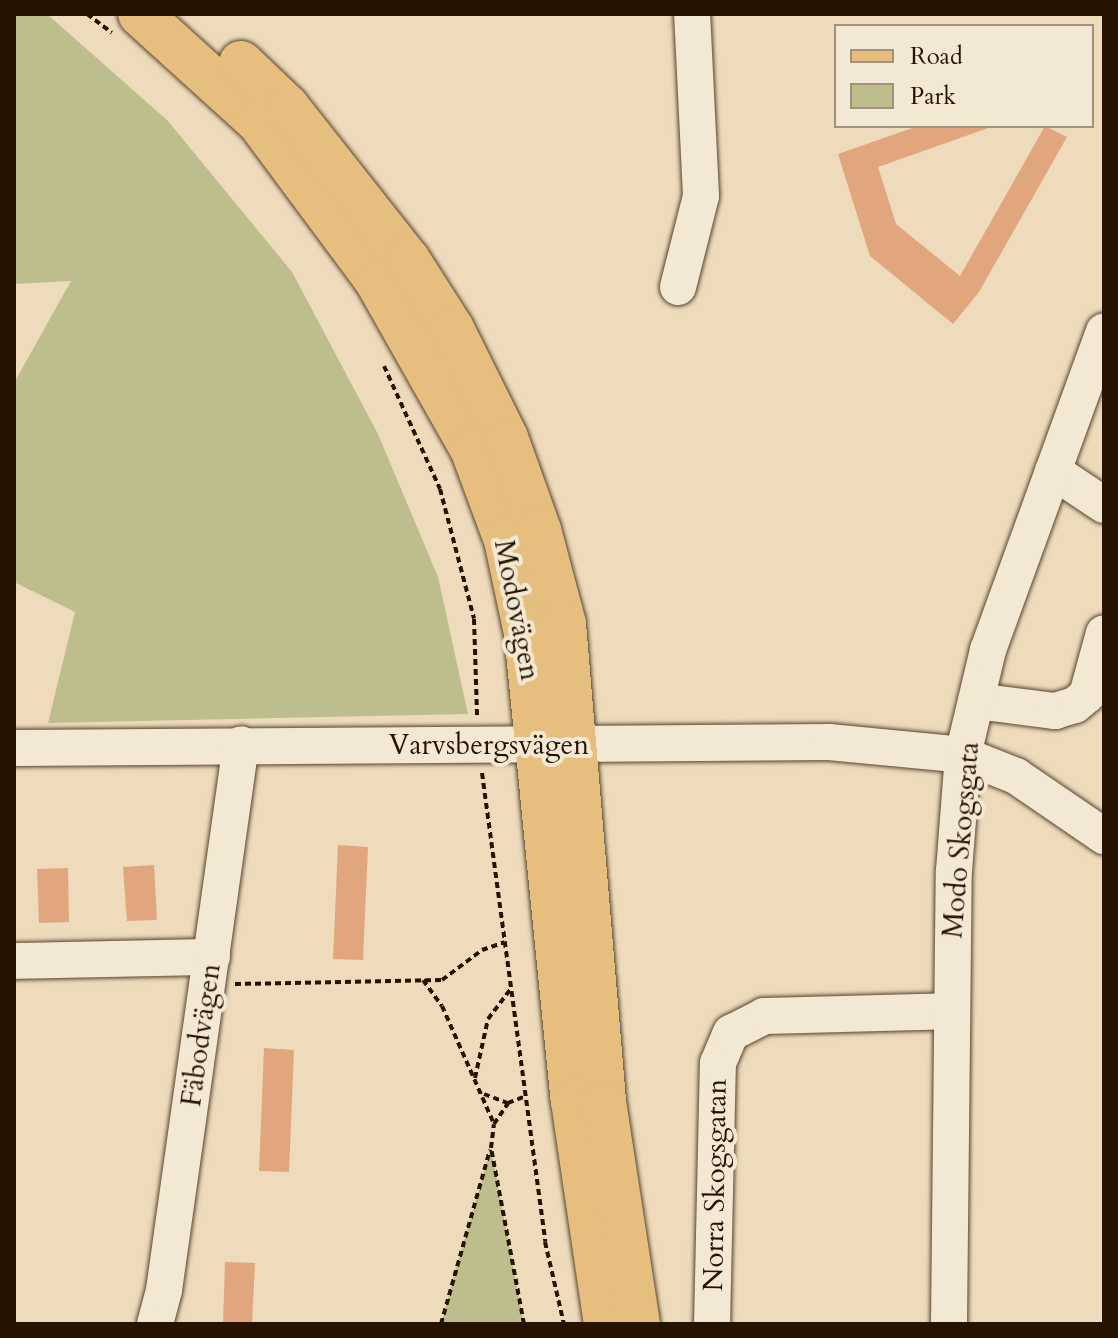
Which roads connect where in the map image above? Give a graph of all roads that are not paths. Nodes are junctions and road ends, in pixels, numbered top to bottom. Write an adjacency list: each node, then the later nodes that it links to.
1 (186, 14): 11 (main road, Modovägen)
2 (692, 14): 4 (street)
3 (130, 26): 11 (main road, Modovägen)
4 (678, 287)
5 (1104, 331): 6 (street, Modo Skogsgata)
6 (1053, 471): 7 (street); 9 (street, Modo Skogsgata)
7 (1104, 505)
8 (1104, 633): 9 (street)
9 (976, 701): 13 (street, Modo Skogsgata)
10 (241, 744): 11 (street, Varvsbergsvägen); 12 (street, Varvsbergsvägen); 16 (street, Fäbodvägen)
11 (555, 746): 13 (street, Varvsbergsvägen); 19 (main road, Modovägen); 20 (main road, Modovägen)
12 (14, 748)
13 (963, 755): 14 (street, Varvsbergsvägen); 17 (street, Modo Skogsgata)
14 (1104, 836)
15 (14, 961): 16 (street)
16 (210, 971): 18 (street, Fäbodvägen)
17 (950, 1011): 21 (street, Norra Skogsgatan); 22 (street, Modo Skogsgata)
18 (155, 1324)
19 (606, 1324)
20 (638, 1324)
21 (712, 1324)
22 (949, 1324)

